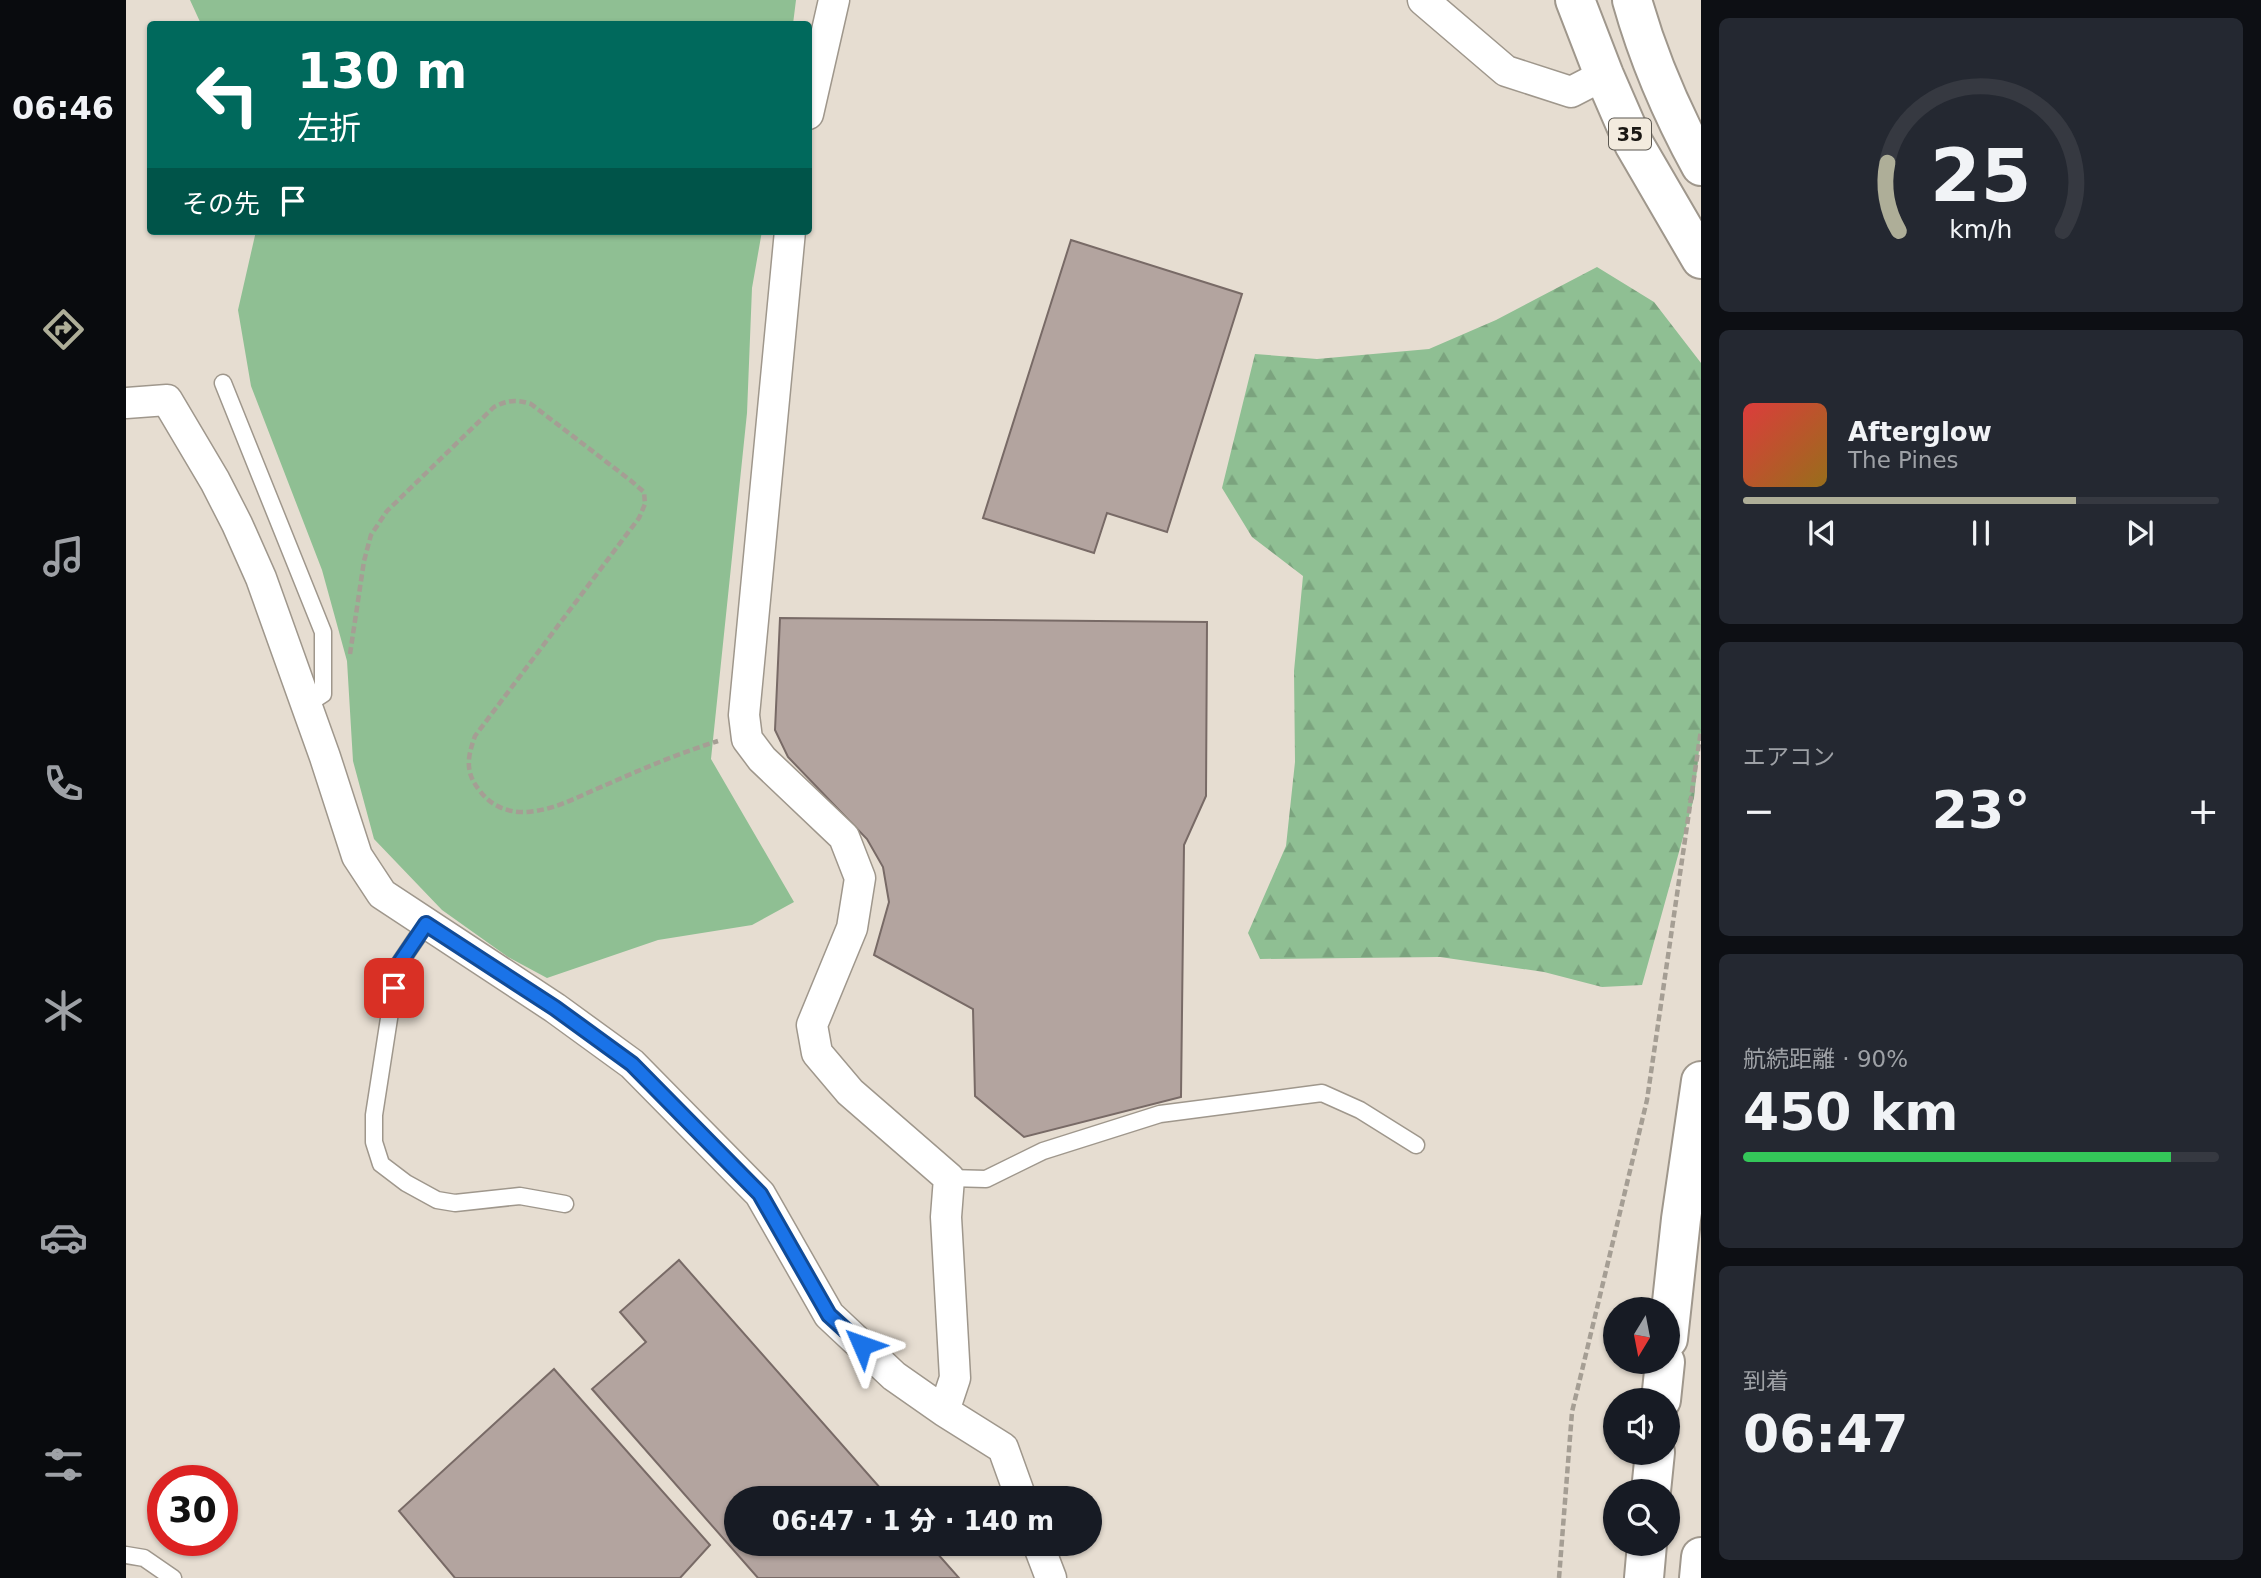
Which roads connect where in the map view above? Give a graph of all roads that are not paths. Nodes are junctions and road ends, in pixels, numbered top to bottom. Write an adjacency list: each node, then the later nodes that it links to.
1 (834, 0): 6 (street)
2 (1423, 0): 5 (street)
3 (1575, 0): 5 (main road, 35)
4 (1632, 0): 7 (main road, 35)
5 (1604, 75): 9 (main road, 35)
6 (812, 96)
7 (1701, 166)
8 (790, 235): 16 (street)
9 (1701, 259)
10 (223, 383): 12 (lane)
11 (126, 403): 12 (street)
12 (306, 705): 13 (street)
13 (426, 924): 17 (lane); 19 (street)
14 (1701, 1081): 18 (main road)
15 (1416, 1145): 16 (lane)
16 (949, 1178): 19 (street)
17 (565, 1205)
18 (1673, 1297)
19 (944, 1412): 20 (street)
20 (1017, 1486)
21 (126, 1555): 25 (lane)
22 (1043, 1556): 26 (street)
23 (1646, 1556): 27 (main road)
24 (1701, 1556): 28 (main road)
25 (173, 1578)
26 (1051, 1578)
27 (1644, 1578)
28 (1699, 1578)

